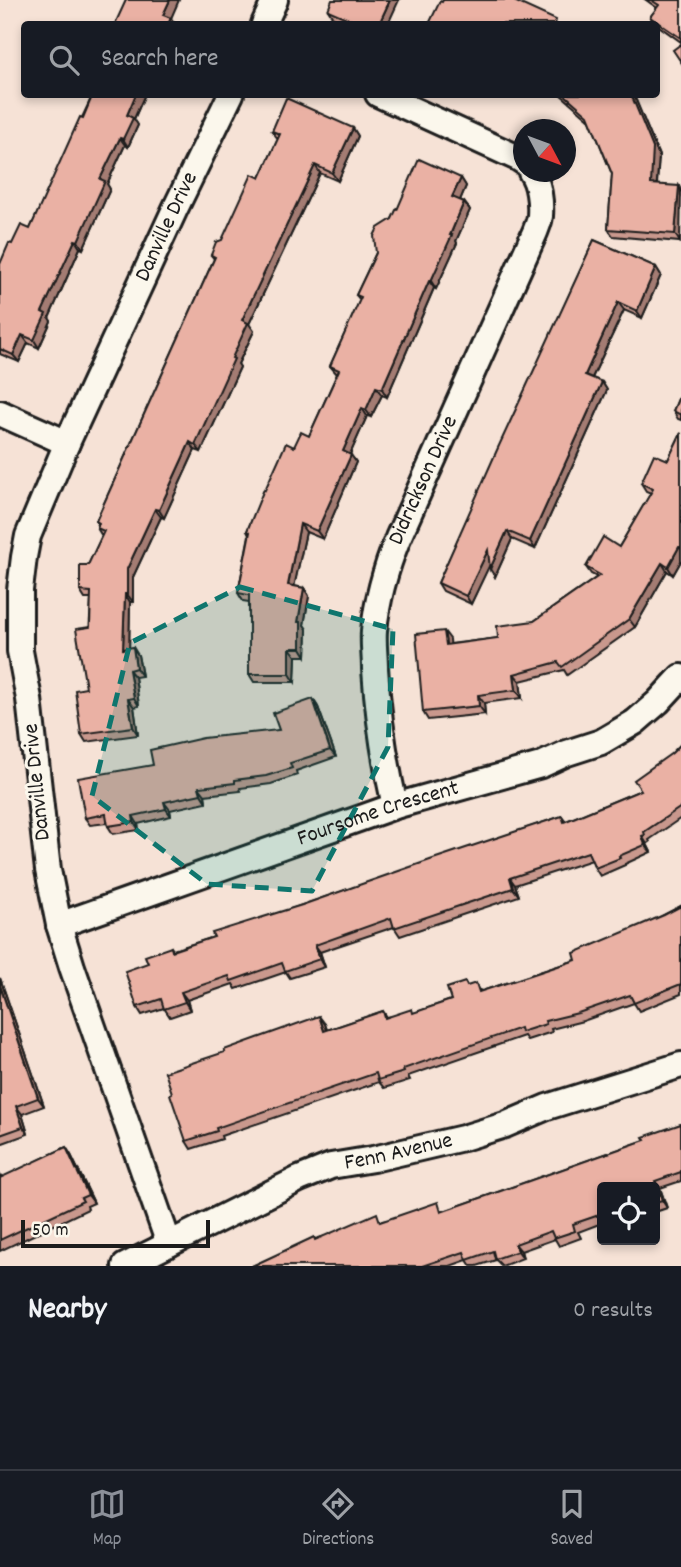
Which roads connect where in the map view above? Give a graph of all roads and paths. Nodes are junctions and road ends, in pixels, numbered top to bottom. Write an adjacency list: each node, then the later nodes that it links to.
1 (275, 0): 2 (street)
2 (265, 21)
3 (229, 98): 8 (street, Danville Drive)
4 (388, 98): 5 (street)
5 (513, 156)
6 (536, 182): 10 (street, Didrickson Drive)
7 (0, 414): 8 (street)
8 (66, 443): 11 (street, Danville Drive)
9 (681, 677): 10 (street, Foursome Crescent)
10 (395, 806): 11 (street, Foursome Crescent)
11 (59, 925): 13 (street, Danville Drive)
12 (681, 1065): 13 (street, Fenn Avenue)
13 (169, 1244): 14 (street, Fenn Avenue)
14 (125, 1266)

